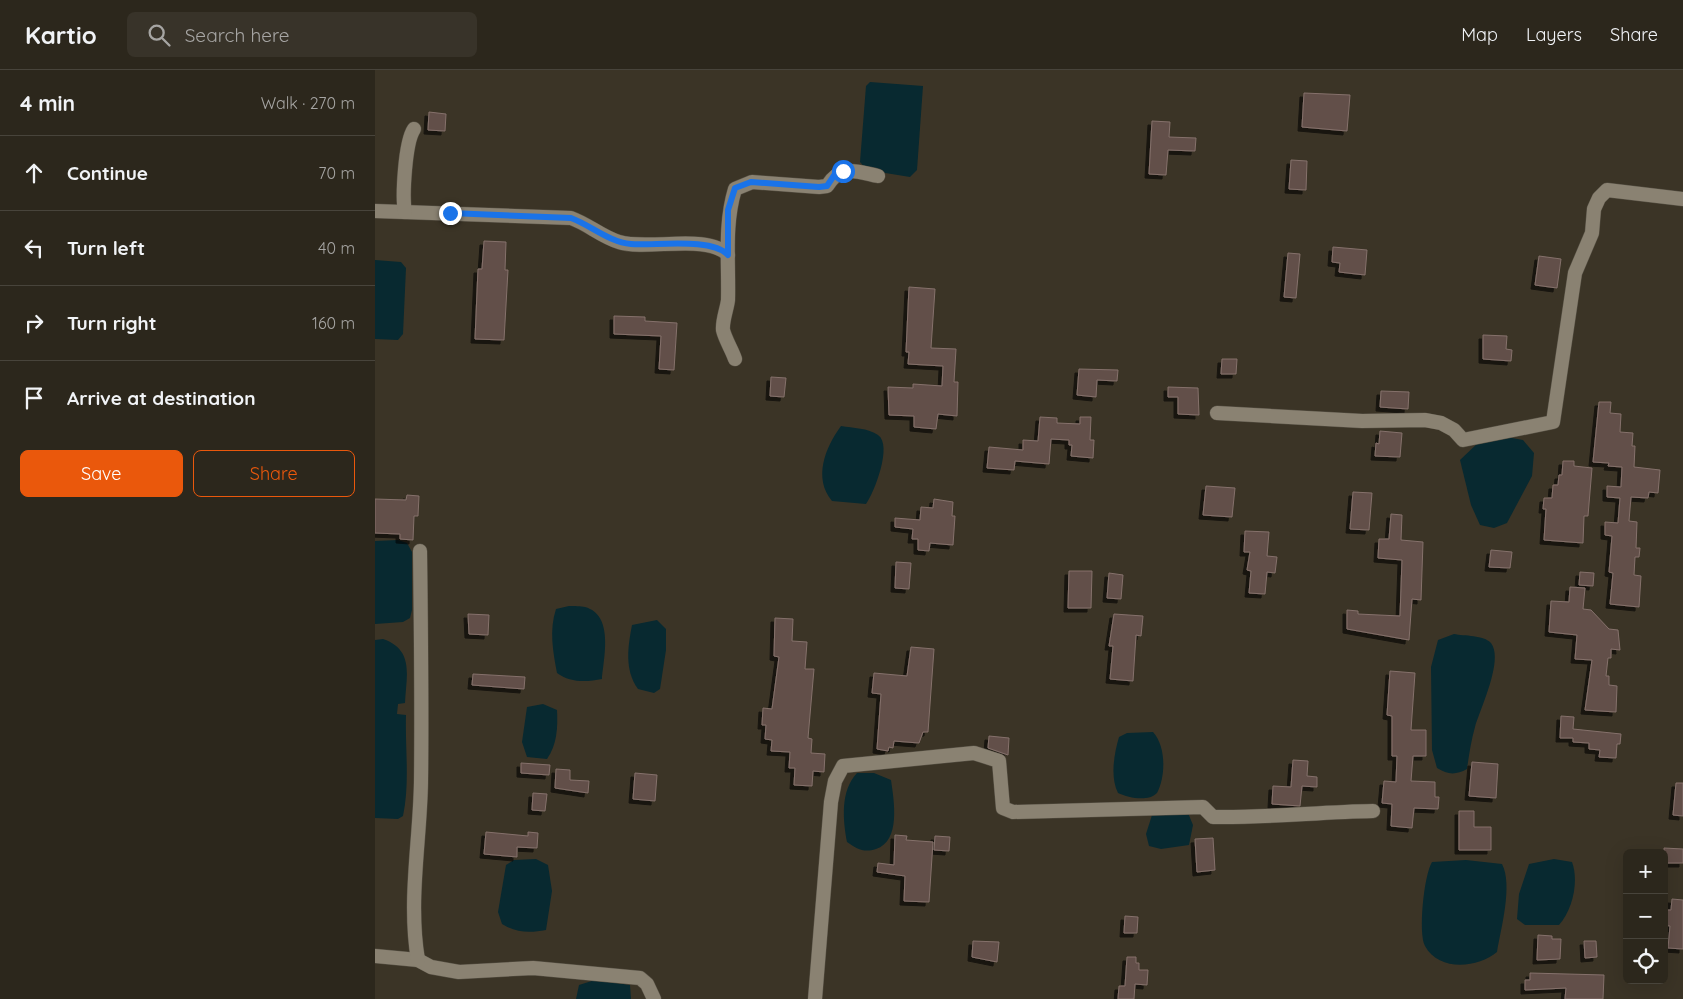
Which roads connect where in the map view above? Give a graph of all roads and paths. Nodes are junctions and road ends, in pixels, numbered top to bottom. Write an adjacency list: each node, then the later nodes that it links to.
1 (414, 129): 5 (street)
2 (878, 176): 6 (street)
3 (1683, 199): 8 (street)
4 (375, 211): 5 (street)
5 (405, 212): 6 (street)
6 (728, 255): 7 (street)
7 (735, 359)
8 (1217, 413)
9 (420, 551): 12 (street)
10 (1373, 811): 14 (street)
11 (375, 956): 12 (street)
12 (418, 960): 13 (street)
13 (654, 999)
14 (815, 999)

